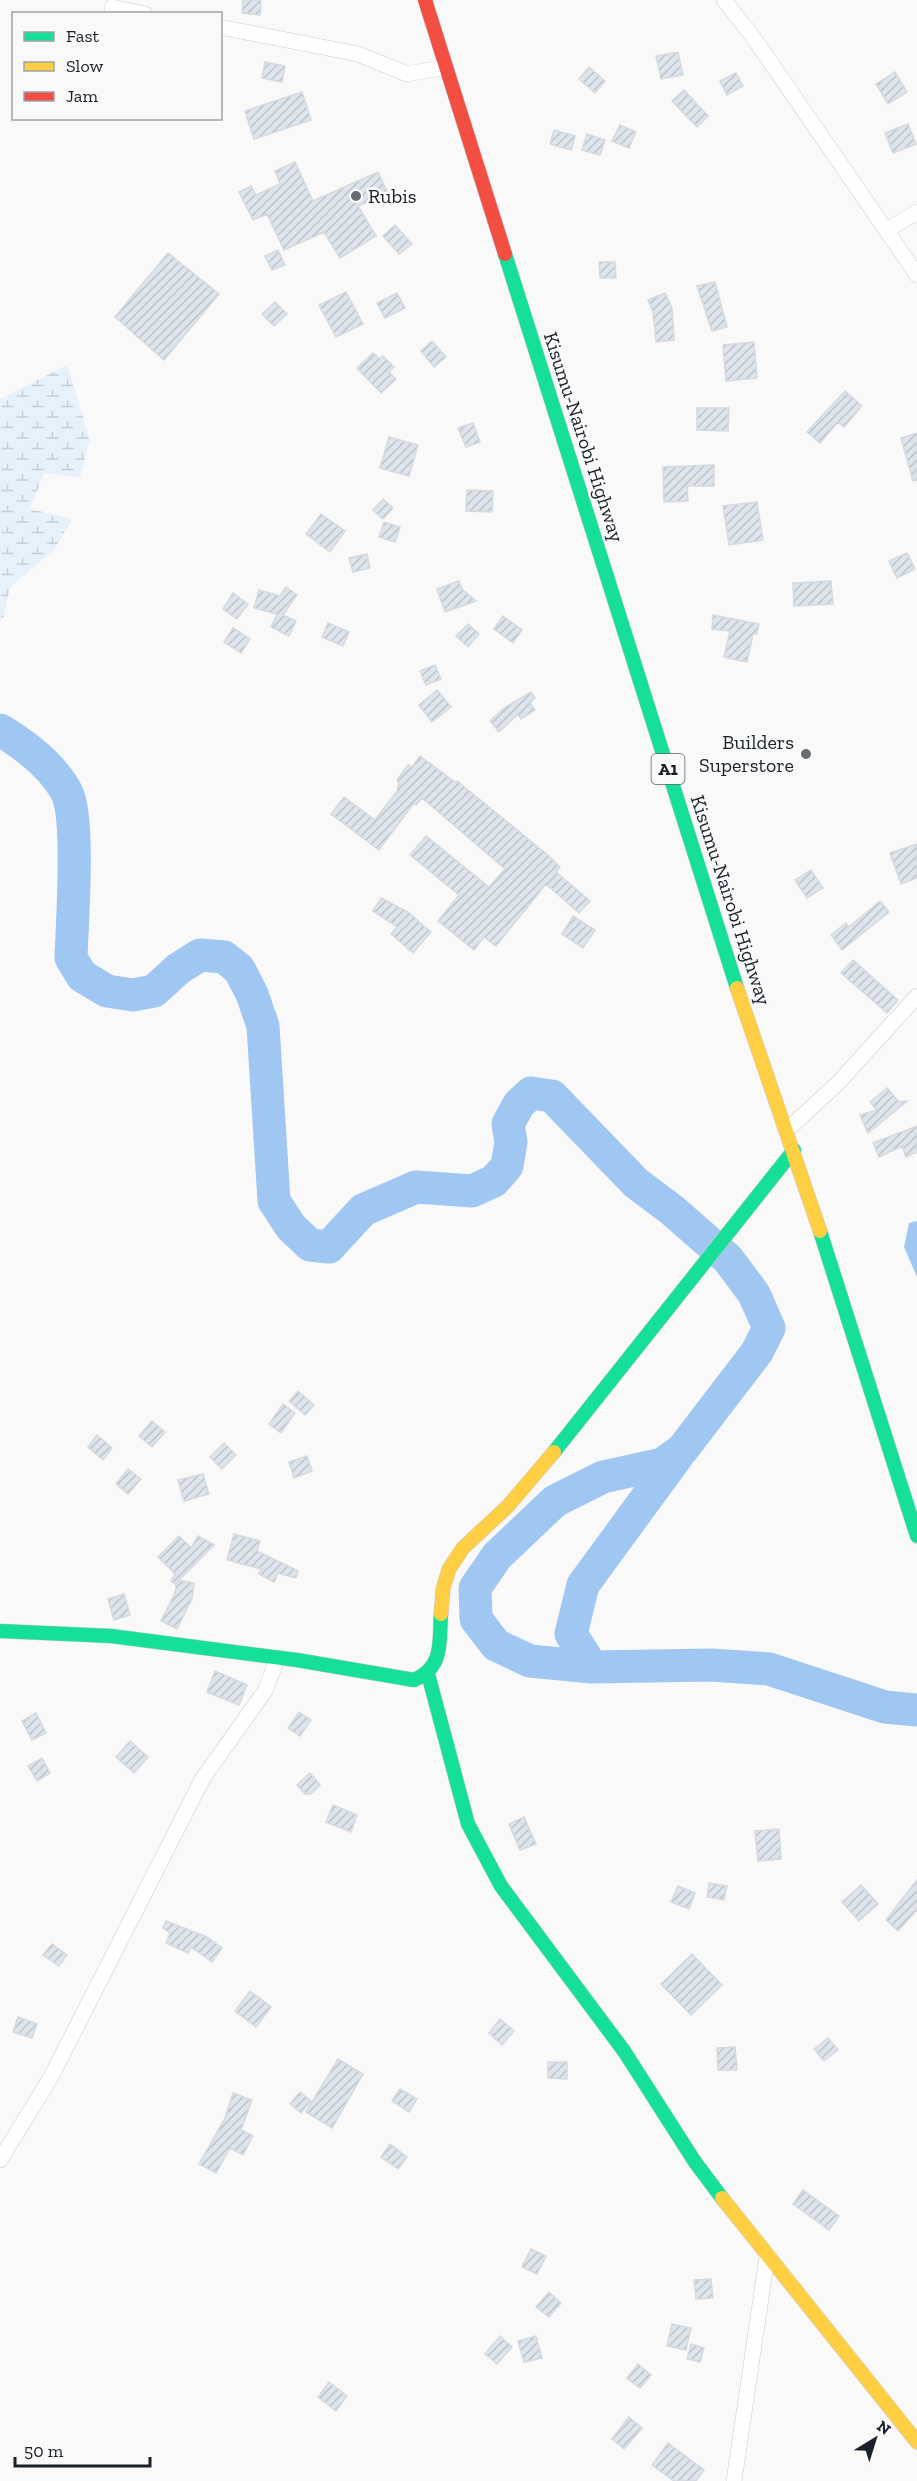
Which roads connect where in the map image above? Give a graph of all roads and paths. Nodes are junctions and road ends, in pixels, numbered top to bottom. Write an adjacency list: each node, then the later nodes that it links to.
1 (425, 0): 6 (main road, Kisumu-Nairobi Highway / A1)
2 (724, 0): 8 (street)
3 (112, 7): 4 (street)
4 (136, 12)
5 (222, 27): 6 (street)
6 (446, 67): 11 (main road, Kisumu-Nairobi Highway / A1)
7 (917, 212): 8 (street)
8 (887, 230): 9 (street)
9 (917, 274)
10 (917, 996): 11 (street)
11 (788, 1130): 12 (main road, Kisumu-Nairobi Highway / A1)
12 (794, 1150): 13 (main road, Kisumu-Nairobi Highway / A1); 16 (main road)
13 (917, 1536)
14 (0, 1631): 16 (main road)
15 (275, 1665): 17 (street)
16 (428, 1674): 18 (main road)
17 (0, 2160)
18 (768, 2257): 19 (main road); 20 (street)
19 (917, 2442)
20 (734, 2481)

